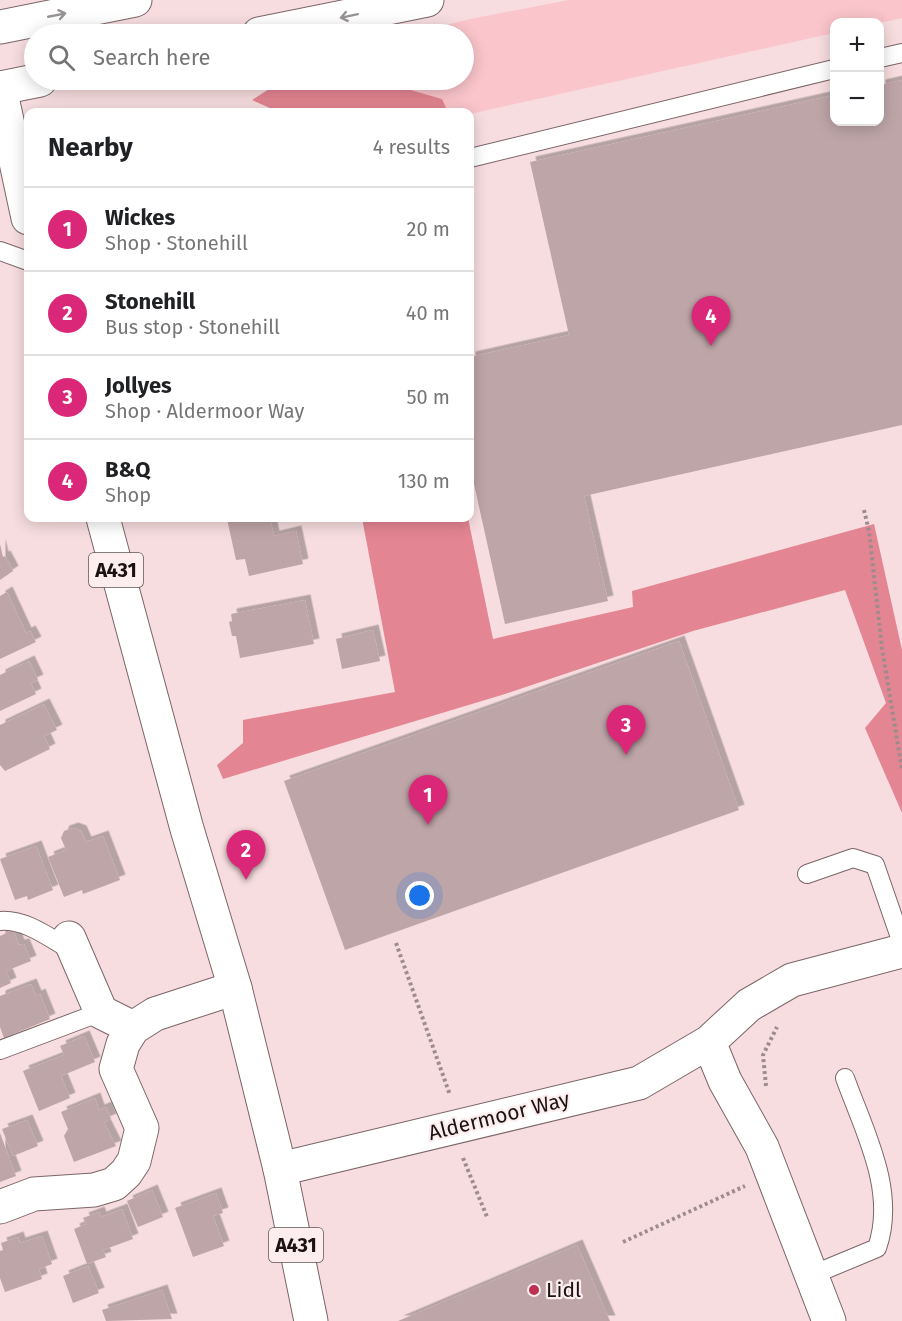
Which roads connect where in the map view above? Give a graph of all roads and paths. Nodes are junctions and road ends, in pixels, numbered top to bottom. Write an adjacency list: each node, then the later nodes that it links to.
1 (135, 0): 4 (main road, one-way to 1)
2 (427, 0): 3 (main road, one-way to 3)
3 (308, 24)
4 (0, 27)
5 (902, 53): 6 (lane)
6 (884, 57)
7 (830, 70): 10 (lane)
8 (24, 83): 9 (main road)
9 (0, 88): 11 (main road)
10 (474, 157)
11 (24, 200)
12 (0, 251): 13 (lane)
13 (24, 260)
14 (864, 510): 16 (path)
15 (104, 522): 23 (main road, A431)
16 (902, 770)
17 (807, 873): 20 (lane)
18 (0, 921): 21 (lane)
19 (396, 943): 31 (path)
20 (902, 943)
21 (72, 945): 24 (main road)
22 (902, 951): 27 (main road, Aldermoor Way)
23 (234, 988): 26 (main road); 32 (main road, A431)
24 (101, 1012): 26 (main road); 28 (lane)
25 (781, 1021): 30 (path)
26 (133, 1028): 34 (main road)
27 (709, 1042): 31 (main road, Aldermoor Way); 33 (main road)
28 (0, 1050)
29 (845, 1078): 37 (lane)
30 (767, 1090)
31 (451, 1128): 32 (main road, Aldermoor Way); 35 (path)
32 (280, 1169): 38 (main road, A431)
33 (772, 1174): 36 (path); 37 (main road)
34 (0, 1207)
35 (487, 1217)
36 (623, 1242)
37 (812, 1275): 39 (main road)
38 (311, 1321)
39 (829, 1321)

